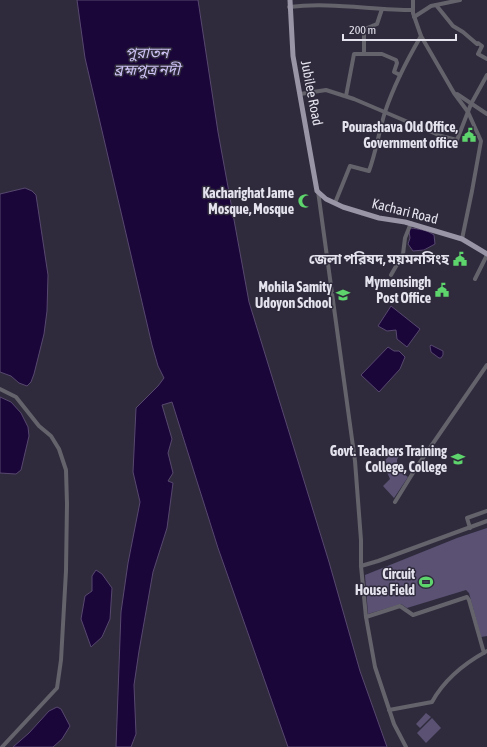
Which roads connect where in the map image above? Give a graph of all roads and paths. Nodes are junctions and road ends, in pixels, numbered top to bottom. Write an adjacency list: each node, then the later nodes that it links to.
1 (290, 0): 5 (main road, Jubilee Road)
2 (413, 0): 7 (street)
3 (460, 0): 4 (street)
4 (436, 5): 8 (street); 11 (street)
5 (289, 7): 6 (street); 15 (main road, Jubilee Road)
6 (382, 9): 7 (street); 10 (street)
7 (413, 10): 8 (street)
8 (414, 16): 9 (street)
9 (421, 36): 12 (street); 14 (street)
10 (364, 54): 12 (street); 16 (street)
11 (487, 59)
12 (400, 75): 18 (street)
13 (487, 75): 17 (street)
14 (454, 93): 17 (street); 19 (street)
15 (300, 94): 16 (street); 21 (main road, Jubilee Road)
16 (346, 96): 18 (street)
17 (471, 104): 19 (street); 20 (street)
18 (385, 112): 19 (street); 22 (street)
19 (468, 112): 24 (street)
20 (487, 114)
21 (318, 191): 22 (main road, Kachari Road); 34 (street)
22 (335, 203): 23 (main road, Kachari Road)
23 (411, 223): 24 (main road, Kachari Road); 26 (street)
24 (462, 239): 25 (main road, Kachari Road)
25 (487, 255): 27 (street)
26 (391, 275)
27 (475, 279)
28 (487, 365): 30 (street)
29 (0, 389): 38 (street)
30 (395, 502)
31 (487, 511): 33 (street)
32 (487, 521): 33 (street)
33 (470, 528): 34 (street)
34 (361, 566): 35 (street)
35 (366, 617): 36 (street); 37 (street)
36 (485, 652): 37 (street)
37 (389, 710): 39 (street)
38 (2, 747)
39 (406, 747)

